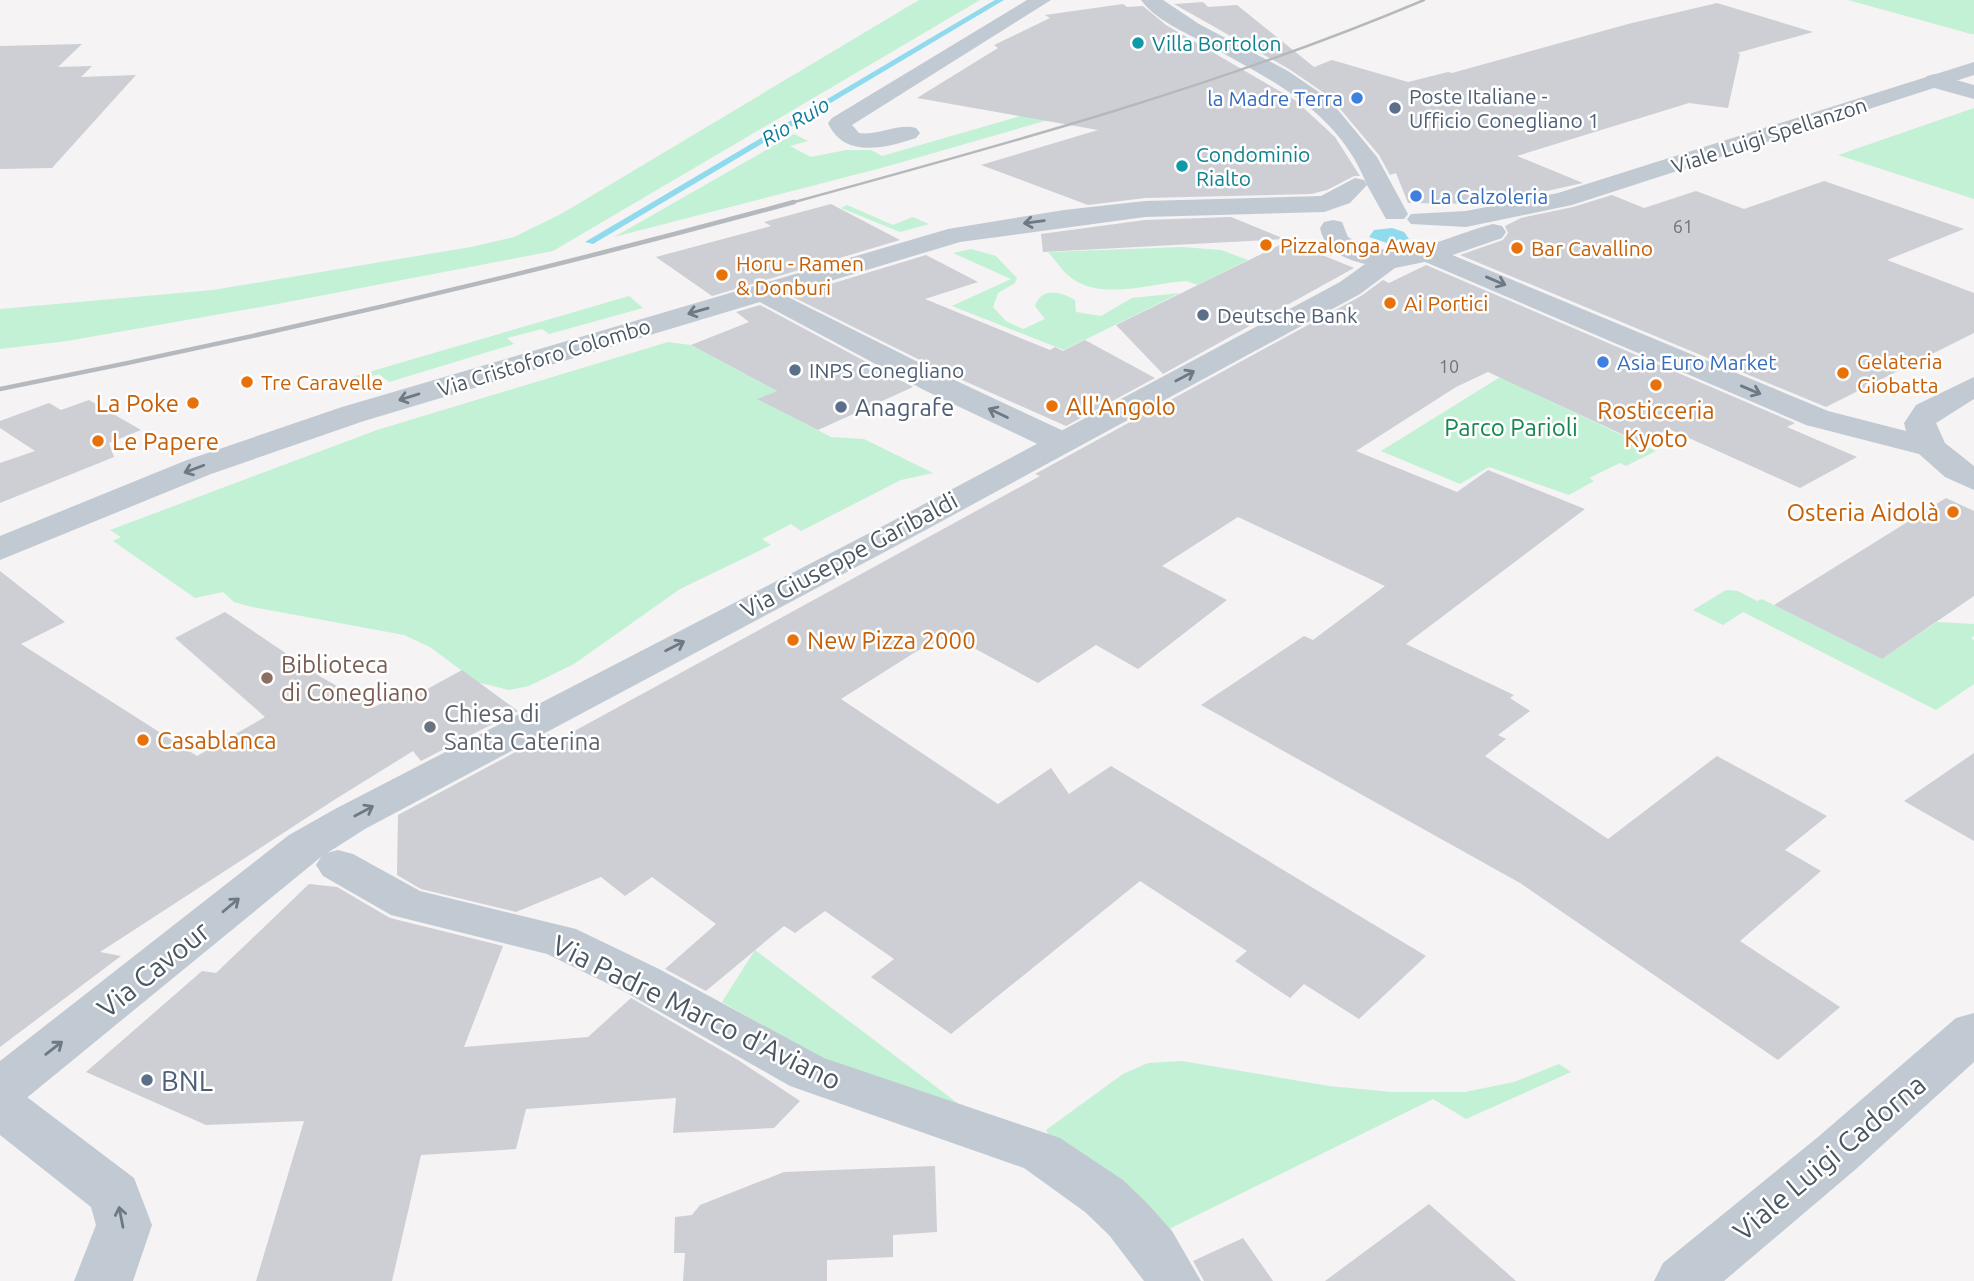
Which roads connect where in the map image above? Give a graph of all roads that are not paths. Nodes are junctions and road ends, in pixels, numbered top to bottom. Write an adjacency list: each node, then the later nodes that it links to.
1 (1041, 0): 5 (street)
2 (1151, 0): 6 (street)
3 (1959, 76): 4 (street); 8 (street, Viale Luigi Spellanzon)
4 (1974, 92)
5 (908, 133)
6 (1349, 140): 7 (street); 10 (street)
7 (1355, 185): 9 (street, Via Cristoforo Colombo); 11 (street)
8 (1563, 200): 10 (street, Viale Luigi Spellanzon); 12 (street, Viale Luigi Spellanzon)
9 (1101, 214): 11 (street, Via Cristoforo Colombo); 14 (street, Via Cristoforo Colombo, one-way to 14)
10 (1407, 216): 11 (street, Viale Luigi Spellanzon); 12 (street)
11 (1351, 219): 13 (street)
12 (1440, 250): 13 (street, Viale Luigi Spellanzon); 17 (street, one-way to 17)
13 (1390, 259): 16 (street, Via Giuseppe Garibaldi, one-way to 13)
14 (764, 293): 16 (street, one-way to 14); 19 (street, Via Cristoforo Colombo, one-way to 19)
15 (1974, 386): 17 (street)
16 (1060, 442): 20 (street, Via Giuseppe Garibaldi, one-way to 16)
17 (1931, 447): 18 (street)
18 (1974, 480)
19 (0, 549)
20 (321, 855): 22 (street, Via Cavour, one-way to 20); 25 (street, Via Padre Marco d'Aviano)
21 (1974, 1032): 26 (street, Viale Luigi Cadorna)
22 (0, 1090)
23 (0, 1106): 24 (street, one-way to 23)
24 (103, 1281)
25 (1173, 1281)
26 (1683, 1281)

